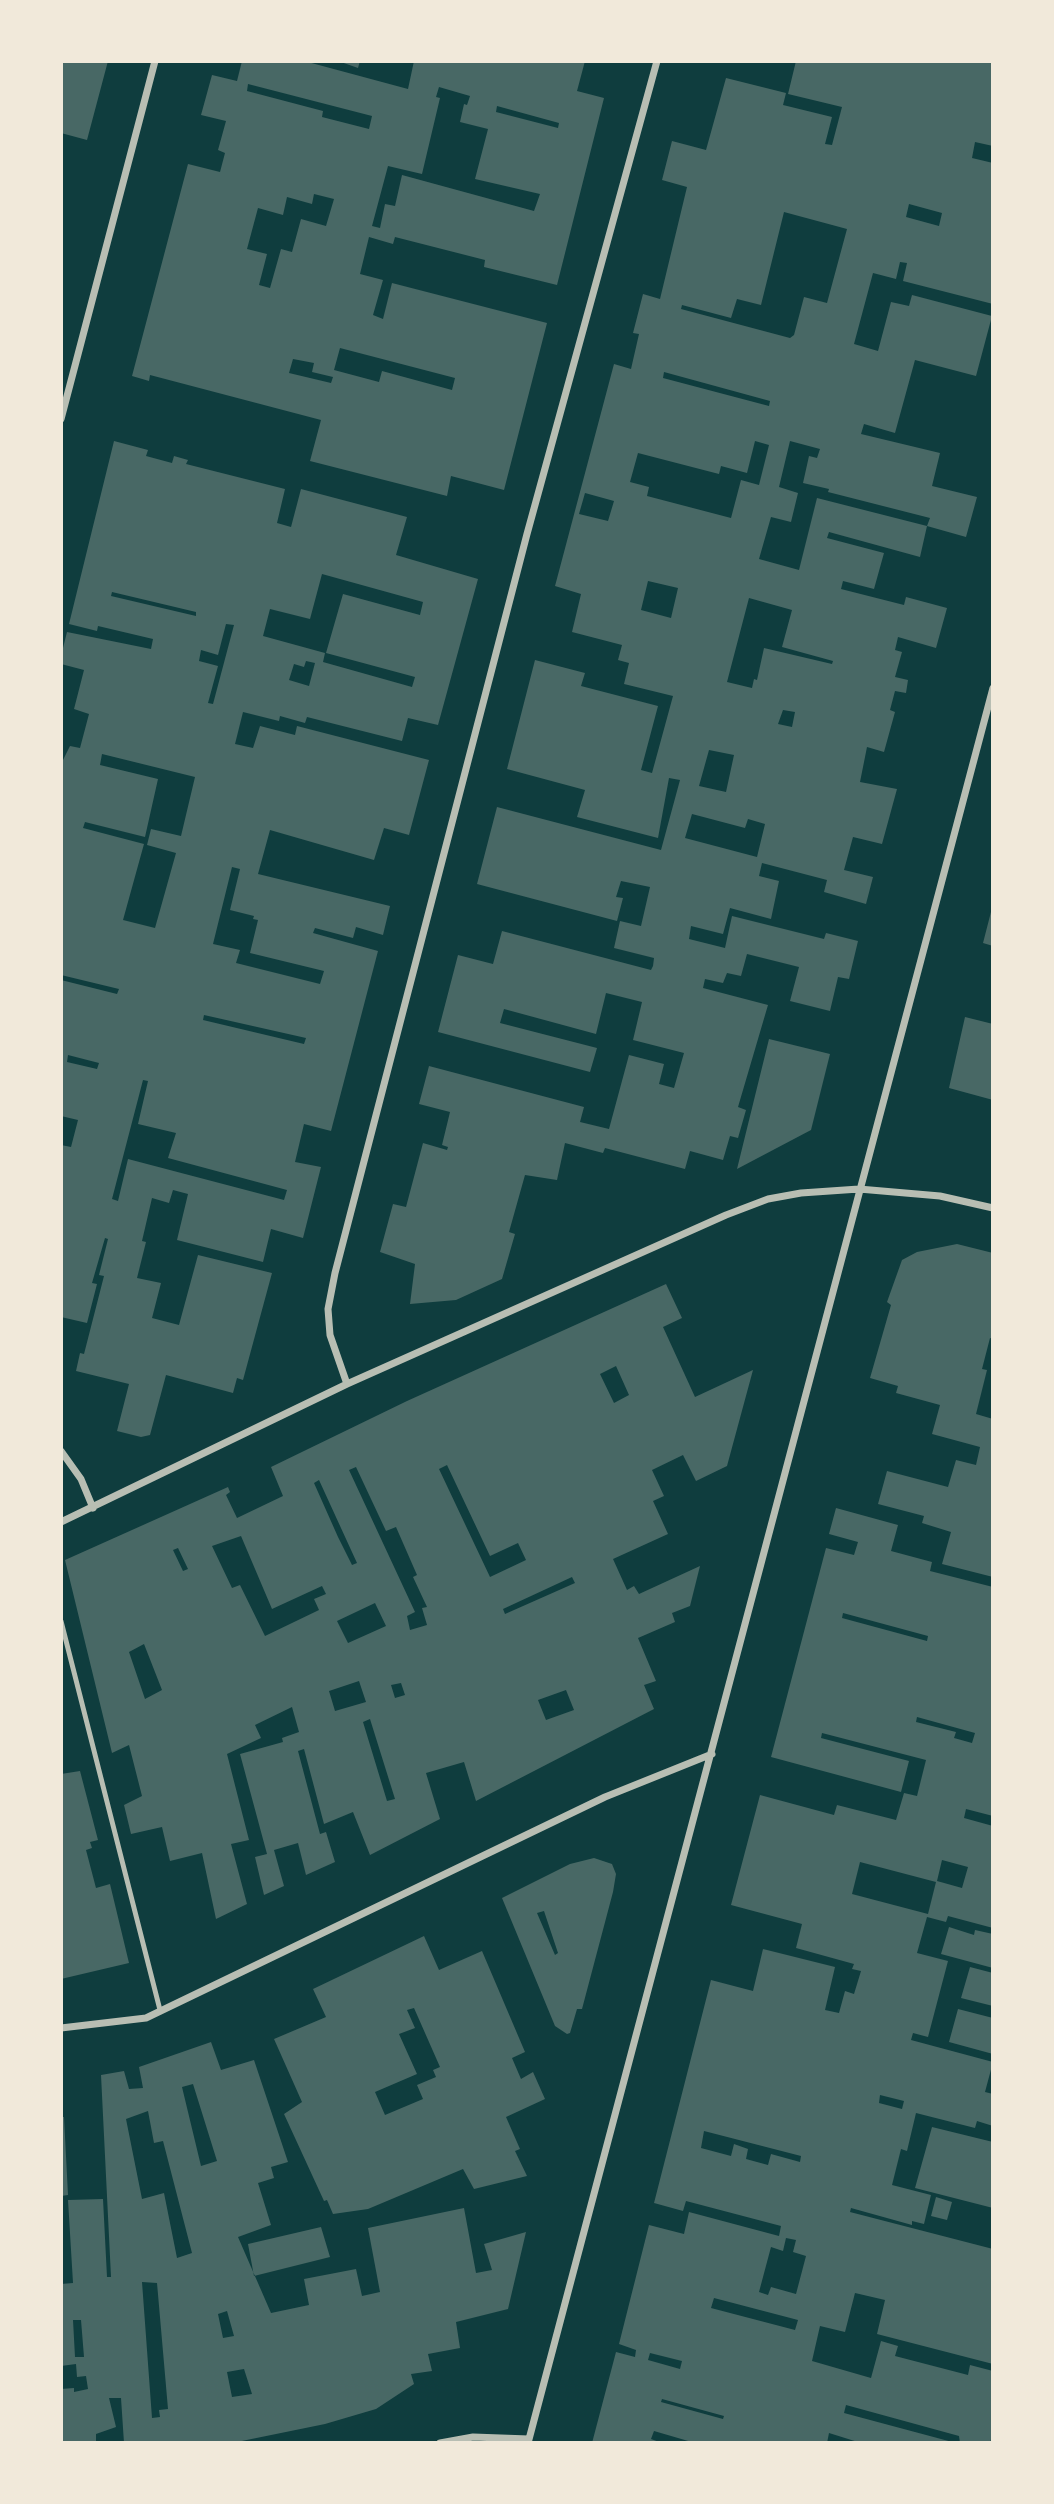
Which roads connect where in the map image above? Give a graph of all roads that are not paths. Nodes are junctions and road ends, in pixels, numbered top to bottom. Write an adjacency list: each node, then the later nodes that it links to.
1 (155, 61): 3 (street)
2 (657, 61): 8 (street)
3 (64, 396): 4 (street)
4 (61, 419)
5 (993, 688): 6 (street)
6 (859, 1189): 7 (street); 8 (street); 13 (street)
7 (993, 1208)
8 (347, 1384): 10 (street)
9 (61, 1451): 10 (street)
10 (93, 1508): 11 (street)
11 (61, 1522)
12 (61, 1621): 14 (lane)
13 (712, 1754): 14 (street); 16 (street)
14 (160, 2010): 15 (street)
15 (61, 2028)
16 (528, 2441): 17 (street)
17 (440, 2443)

